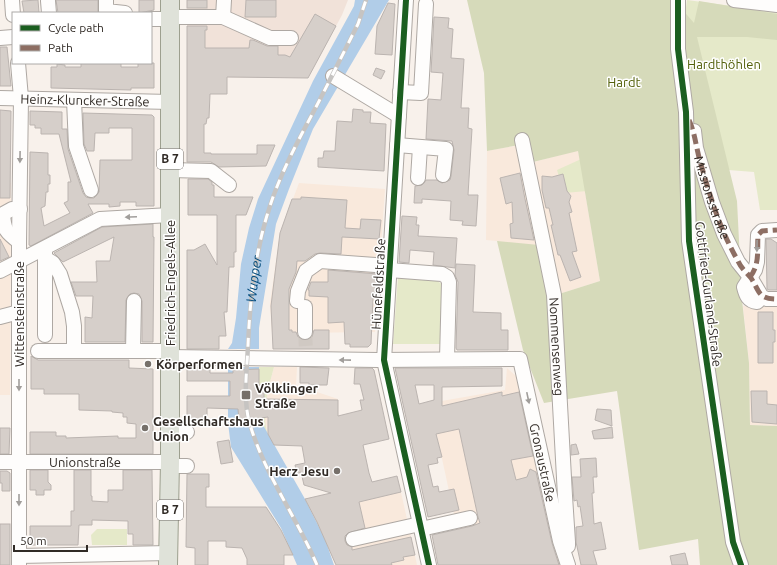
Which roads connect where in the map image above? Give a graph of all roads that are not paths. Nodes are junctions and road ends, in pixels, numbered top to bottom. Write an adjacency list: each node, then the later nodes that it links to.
1 (12, 0): 9 (street)
2 (106, 0): 10 (street)
3 (224, 0): 12 (street)
4 (406, 0): 19 (street, Hünefeldstraße)
5 (678, 0): 24 (street, Gottfried-Gurland-Straße)
6 (734, 0): 8 (street)
7 (426, 4): 19 (street)
8 (777, 5)
9 (13, 12)
10 (115, 12)
11 (170, 12): 12 (street); 13 (street); 23 (main road, Friedrich-Engels-Allee / B 7)
12 (223, 17): 16 (street)
13 (152, 19)
14 (12, 37): 15 (street)
15 (0, 38)
16 (291, 38)
17 (18, 64): 21 (street, Wittensteinstraße)
18 (333, 76): 25 (street)
19 (400, 92): 25 (street, Hünefeldstraße)
20 (0, 98): 21 (street, Heinz-Kluncker-Straße)
21 (21, 98): 22 (street, Heinz-Kluncker-Straße); 37 (street, Wittensteinstraße, one-way to 37)
22 (74, 100): 23 (street, Heinz-Kluncker-Straße); 33 (street)
23 (170, 102): 29 (main road, Friedrich-Engels-Allee / B 7)
24 (686, 112): 40 (street, Missionsstraße); 63 (street, Gottfried-Gurland-Straße)
25 (398, 116): 27 (street, Hünefeldstraße)
26 (522, 140): 61 (street, Nommensenweg)
27 (397, 145): 28 (street); 38 (street, Hünefeldstraße)
28 (420, 147): 30 (street); 31 (street)
29 (170, 170): 32 (street); 34 (main road, Friedrich-Engels-Allee / B 7)
30 (443, 175)
31 (418, 178)
32 (229, 185)
33 (92, 190)
34 (170, 215): 36 (street, one-way to 36); 50 (main road, Friedrich-Engels-Allee / B 7)
35 (777, 230): 40 (street, one-way to 40)
36 (45, 253): 37 (street); 46 (street); 48 (street)
37 (20, 262): 39 (street); 43 (street, Wittensteinstraße)
38 (389, 268): 45 (street); 51 (street); 52 (street, Hünefeldstraße)
39 (0, 271)
40 (750, 277): 41 (street, Missionsstraße)
41 (777, 299)
42 (134, 301): 49 (street)
43 (19, 312): 44 (street); 54 (street, Wittensteinstraße, one-way to 54)
44 (0, 318)
45 (305, 332)
46 (45, 335)
47 (38, 351): 48 (street)
48 (74, 351): 49 (street)
49 (133, 351): 50 (street)
50 (170, 354): 52 (street, one-way to 50); 55 (main road, Friedrich-Engels-Allee / B 7)
51 (447, 359): 52 (street); 61 (street, Gronaustraße, one-way to 61)
52 (384, 360): 57 (street, Hünefeldstraße)
53 (0, 462): 54 (street, Unionstraße)
54 (20, 462): 55 (street, Unionstraße); 60 (street, Wittensteinstraße, one-way to 60)
55 (176, 465): 59 (main road, Friedrich-Engels-Allee / B 7)
56 (470, 518): 57 (street)
57 (420, 527): 58 (street); 62 (street, Hünefeldstraße)
58 (353, 540)
59 (169, 559): 60 (street)
60 (19, 560)
61 (567, 561)
62 (429, 565)
63 (741, 565)

